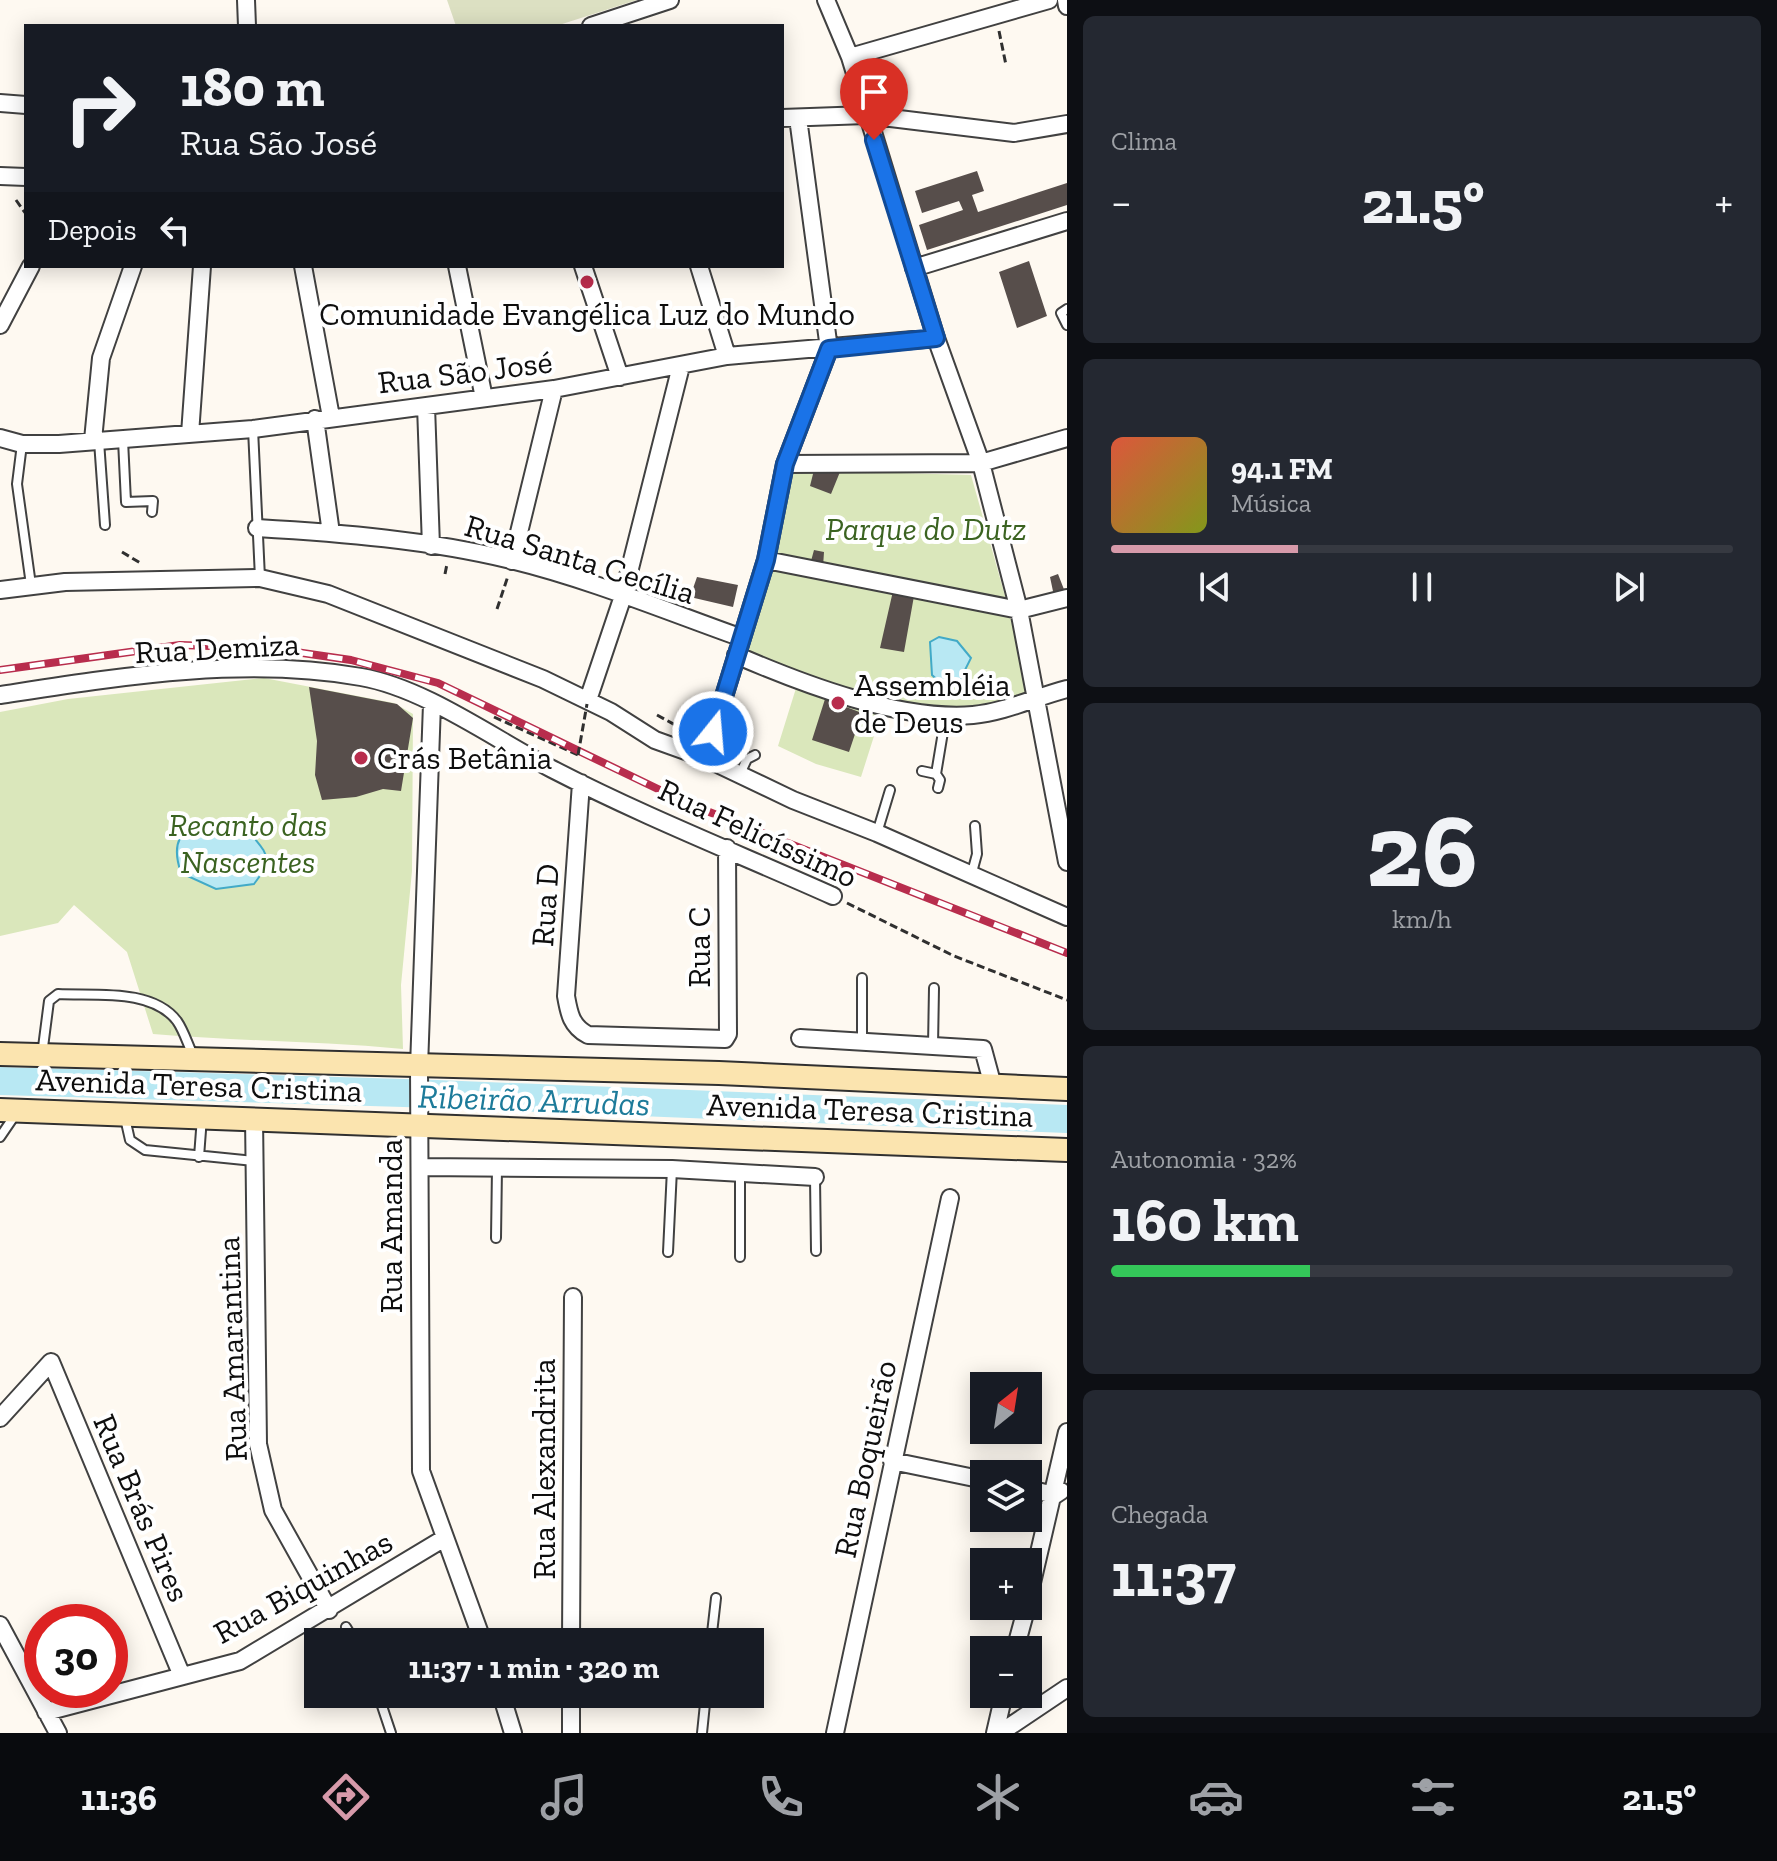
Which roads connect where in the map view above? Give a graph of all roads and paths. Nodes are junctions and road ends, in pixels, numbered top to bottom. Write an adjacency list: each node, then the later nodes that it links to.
1 (246, 0): 8 (street)
2 (670, 0): 9 (street)
3 (826, 0): 10 (street)
4 (1049, 0): 7 (street)
5 (1066, 0): 6 (street)
6 (1067, 6)
7 (995, 16): 10 (street); 11 (path)
8 (247, 24)
9 (597, 24)
10 (850, 57): 14 (street)
11 (1006, 65)
12 (0, 103): 13 (street)
13 (24, 105)
14 (866, 115): 15 (street); 16 (street); 30 (street)
15 (790, 118): 35 (street)
16 (1067, 124)
17 (0, 176): 18 (street)
18 (24, 177)
19 (16, 200): 20 (path)
20 (24, 211)
21 (1060, 223): 22 (street); 30 (street)
22 (1067, 238)
23 (30, 268): 32 (street)
24 (132, 268): 48 (street)
25 (202, 268): 44 (street)
26 (303, 268): 42 (street)
27 (457, 268): 40 (street)
28 (584, 268): 38 (street)
29 (700, 268): 36 (street)
30 (914, 268): 34 (street)
31 (1067, 309): 33 (lane)
32 (0, 325)
33 (1067, 325)
34 (936, 338): 35 (street, Rua São José); 50 (street)
35 (829, 349): 36 (street, Rua São José); 51 (street)
36 (727, 356): 37 (street, Rua São José)
37 (681, 366): 38 (street, Rua São José); 64 (street)
38 (620, 377): 39 (street, Rua São José)
39 (554, 389): 40 (street, Rua São José); 59 (street)
40 (484, 398): 41 (street, Rua São José)
41 (426, 406): 42 (street, Rua São José); 56 (street)
42 (323, 418): 43 (street, Rua São José); 55 (street)
43 (253, 429): 44 (street, Rua São José); 54 (lane)
44 (190, 434): 47 (street, Rua São José)
45 (0, 438): 49 (street, Rua São José)
46 (1067, 438): 50 (street)
47 (123, 439): 48 (street, Rua São José); 52 (lane)
48 (96, 440): 49 (street, Rua São José); 53 (lane)
49 (22, 444): 62 (lane)
50 (981, 463): 51 (street); 67 (street)
51 (785, 464): 58 (street)
52 (152, 512)
53 (105, 525)
54 (257, 528): 55 (street, Rua Santa Cecília); 60 (lane)
55 (331, 533): 56 (street, Rua Santa Cecília)
56 (431, 546): 59 (street, Rua Santa Cecília)
57 (122, 552): 61 (path)
58 (766, 560): 67 (street); 68 (street)
59 (512, 561): 64 (street, Rua Santa Cecília); 66 (path)
60 (260, 578): 61 (street); 73 (street)
61 (144, 580): 62 (street)
62 (31, 585): 63 (street)
63 (0, 590)
64 (623, 596): 68 (street, Rua Santa Cecília); 73 (street)
65 (1067, 598): 67 (street)
66 (497, 609)
67 (1019, 610): 72 (street)
68 (742, 638): 69 (street)
69 (736, 655): 75 (street); 77 (street)
70 (1067, 689): 72 (street)
71 (0, 695): 74 (street, Rua Demiza)
72 (1036, 697): 75 (street); 88 (street)
73 (588, 702): 78 (path, bridge); 82 (street)
74 (432, 704): 83 (street, Rua Felicíssimo); 104 (street, Rua Amanda)
75 (946, 713): 81 (lane)
76 (657, 715): 77 (path)
77 (708, 736)
78 (578, 755)
79 (755, 755): 82 (lane)
80 (922, 771): 81 (lane)
81 (936, 774): 84 (lane)
82 (739, 775): 87 (street)
83 (581, 783): 89 (street, Rua Felicíssimo); 98 (street, Rua D)
84 (938, 788)
85 (890, 790): 87 (lane)
86 (975, 826): 91 (lane)
87 (877, 833): 91 (street)
88 (1066, 841): 90 (street)
89 (727, 848): 92 (street, Rua Felicíssimo); 98 (street, Rua C)
90 (1067, 862)
91 (971, 877): 93 (street)
92 (833, 896): 96 (path, Rua Felicíssimo)
93 (1067, 917)
94 (862, 978): 99 (lane)
95 (934, 988): 100 (lane)
96 (1067, 1000)
97 (800, 1038): 99 (street)
98 (719, 1041)
99 (862, 1041): 100 (street)
100 (933, 1046): 105 (street)
101 (0, 1054): 102 (main road, Avenida Teresa Cristina)
102 (42, 1056): 103 (main road, Avenida Teresa Cristina); 103 (lane)
103 (196, 1060): 104 (main road, Avenida Teresa Cristina)
104 (419, 1074): 105 (main road, Avenida Teresa Cristina); 111 (street, Rua Amanda)
105 (993, 1086): 106 (main road, Avenida Teresa Cristina)
106 (1067, 1089)
107 (9, 1111): 108 (main road, Avenida Teresa Cristina); 112 (lane)
108 (124, 1114): 109 (main road, Avenida Teresa Cristina); 114 (lane)
109 (202, 1116): 110 (main road, Avenida Teresa Cristina); 114 (lane)
110 (254, 1117): 111 (main road, Avenida Teresa Cristina); 115 (street, Rua Amarantina)
111 (418, 1118): 113 (main road, Avenida Teresa Cristina); 116 (street, Rua Amanda)
112 (0, 1137)
113 (1067, 1150)
114 (199, 1157): 115 (lane)
115 (254, 1161): 135 (street, Rua Amarantina)
116 (420, 1167): 117 (street); 132 (street, Rua Amanda)
117 (497, 1168): 118 (street); 122 (lane)
118 (672, 1169): 119 (street); 124 (lane)
119 (740, 1172): 120 (street); 125 (lane)
120 (815, 1177): 123 (lane)
121 (950, 1198): 129 (street, Rua Boqueirão)
122 (496, 1238)
123 (816, 1251)
124 (668, 1252)
125 (740, 1257)
126 (573, 1297): 138 (street, Rua Alexandrita)
127 (0, 1418): 140 (street, Rua Brás Pires)
128 (1067, 1432): 131 (street)
129 (892, 1461): 130 (street); 153 (street, Rua Boqueirão)
130 (970, 1477)
131 (1061, 1491): 133 (street)
132 (443, 1539): 135 (street, Rua Biquinhas); 137 (street, Rua Amanda)
133 (1042, 1554)
134 (716, 1598): 139 (lane)
135 (329, 1610): 140 (street, Rua Biquinhas)
136 (0, 1625): 147 (street)
137 (478, 1628)
138 (571, 1628)
139 (713, 1628)
140 (182, 1676): 147 (street, Rua Biquinhas)
141 (1067, 1688): 154 (street)
142 (383, 1708): 149 (lane)
143 (505, 1708): 150 (street)
144 (571, 1708): 151 (street)
145 (705, 1708): 152 (lane)
146 (1001, 1708): 154 (street)
147 (46, 1712): 148 (street)
148 (58, 1733)
149 (391, 1733)
150 (513, 1733)
151 (571, 1733)
152 (702, 1733)
153 (835, 1733)
154 (997, 1733)

